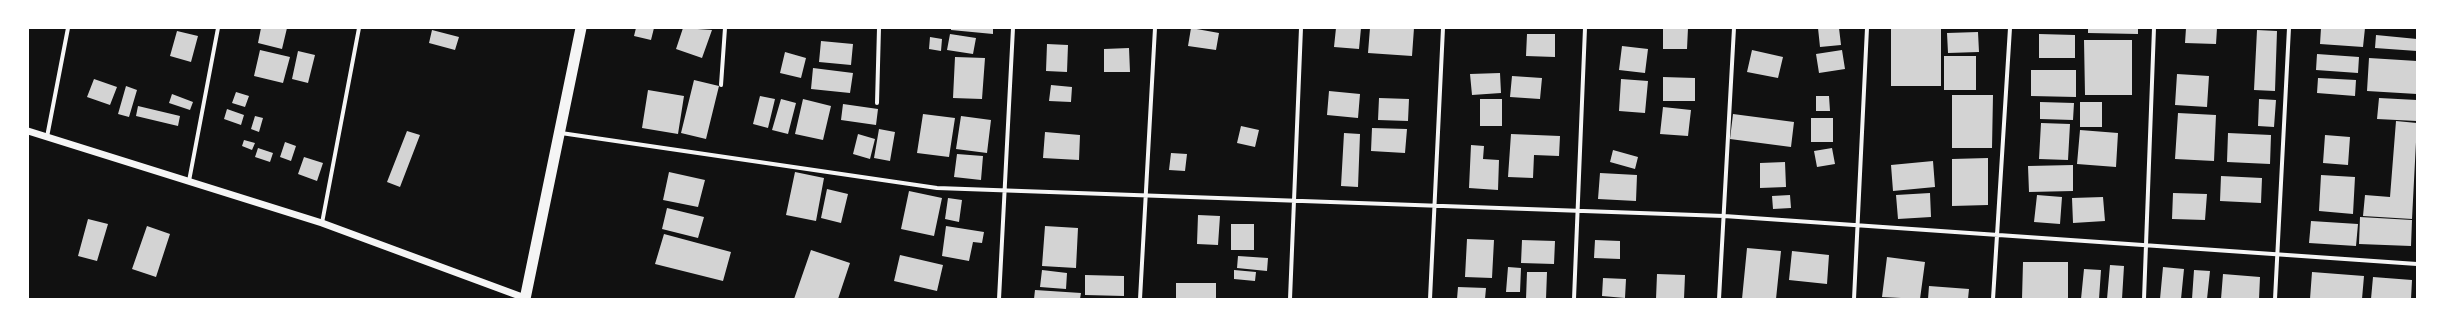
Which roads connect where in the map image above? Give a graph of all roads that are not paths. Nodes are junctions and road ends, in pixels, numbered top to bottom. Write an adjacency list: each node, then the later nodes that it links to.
1 (68, 28): 21 (street)
2 (218, 28): 22 (street)
3 (359, 28): 29 (street)
4 (581, 28): 20 (highway)
5 (725, 28): 17 (street)
6 (879, 28): 18 (street)
7 (1013, 28): 23 (street)
8 (1155, 28): 24 (street)
9 (1301, 28): 25 (street)
10 (1443, 28): 26 (street)
11 (1585, 28): 27 (street)
12 (1734, 28): 28 (street)
13 (1867, 28): 30 (street)
14 (2010, 28): 31 (street)
15 (2154, 28): 32 (street)
16 (2288, 28): 33 (street)
17 (721, 85)
18 (877, 103)
19 (28, 131): 21 (street)
20 (561, 133): 23 (street); 35 (highway)
21 (46, 137): 22 (street)
22 (189, 181): 29 (street)
23 (1005, 191): 24 (street); 36 (street)
24 (1146, 196): 25 (street); 37 (street)
25 (1294, 201): 26 (street); 38 (street)
26 (1434, 206): 27 (street); 39 (street)
27 (1578, 211): 28 (street); 40 (street)
28 (1724, 216): 30 (street); 41 (street)
29 (322, 223): 35 (street)
30 (1857, 226): 31 (street); 42 (street)
31 (1997, 237): 32 (street); 43 (street)
32 (2145, 245): 33 (street); 44 (street)
33 (2277, 254): 34 (street); 45 (street)
34 (2417, 264)
35 (527, 299)
36 (999, 299)
37 (1140, 299)
38 (1290, 299)
39 (1430, 299)
40 (1574, 299)
41 (1719, 299)
42 (1854, 299)
43 (1994, 299)
44 (2144, 299)
45 (2275, 299)

